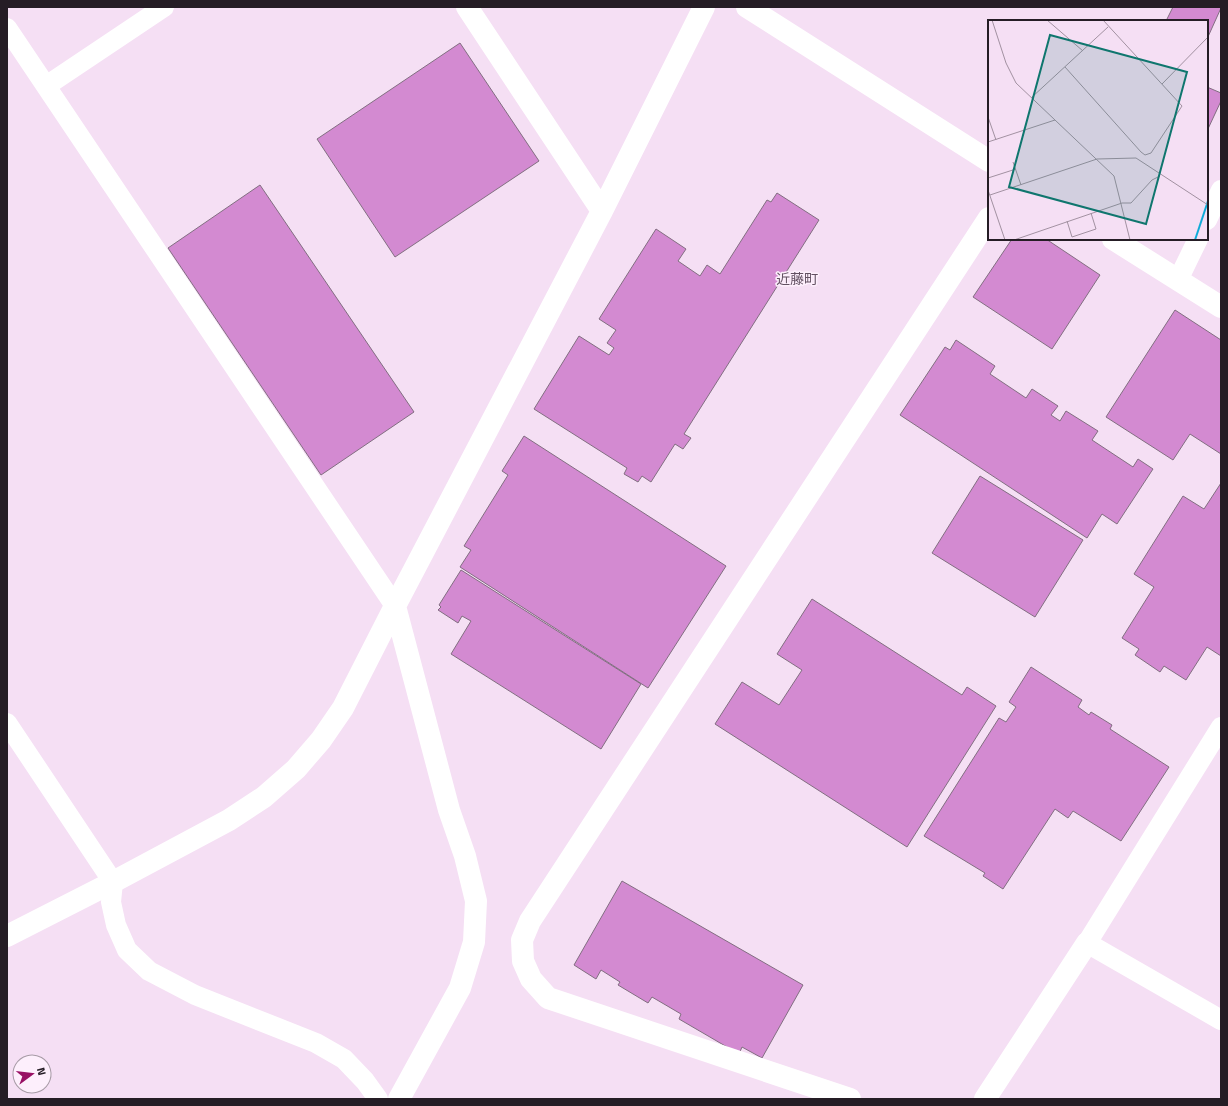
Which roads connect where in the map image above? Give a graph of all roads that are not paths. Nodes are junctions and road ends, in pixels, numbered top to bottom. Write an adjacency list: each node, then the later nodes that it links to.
1 (467, 7): 9 (street)
2 (704, 7): 9 (street)
3 (747, 7): 7 (street)
4 (154, 10): 6 (street)
5 (7, 28): 6 (street)
6 (46, 86): 16 (street)
7 (988, 160)
8 (1221, 190): 10 (street)
9 (602, 211): 16 (street)
10 (1208, 218)
11 (988, 220): 25 (street)
12 (1115, 240): 14 (street)
13 (1198, 240): 14 (street)
14 (1178, 280): 15 (street)
15 (1221, 308)
16 (395, 606): 19 (street); 24 (street)
17 (7, 723): 19 (street)
18 (1221, 727): 21 (street)
19 (113, 882): 20 (street); 23 (street)
20 (7, 936)
21 (1087, 943): 22 (street); 26 (street)
22 (1221, 1020)
23 (378, 1099)
24 (399, 1099)
25 (850, 1099)
26 (985, 1099)

